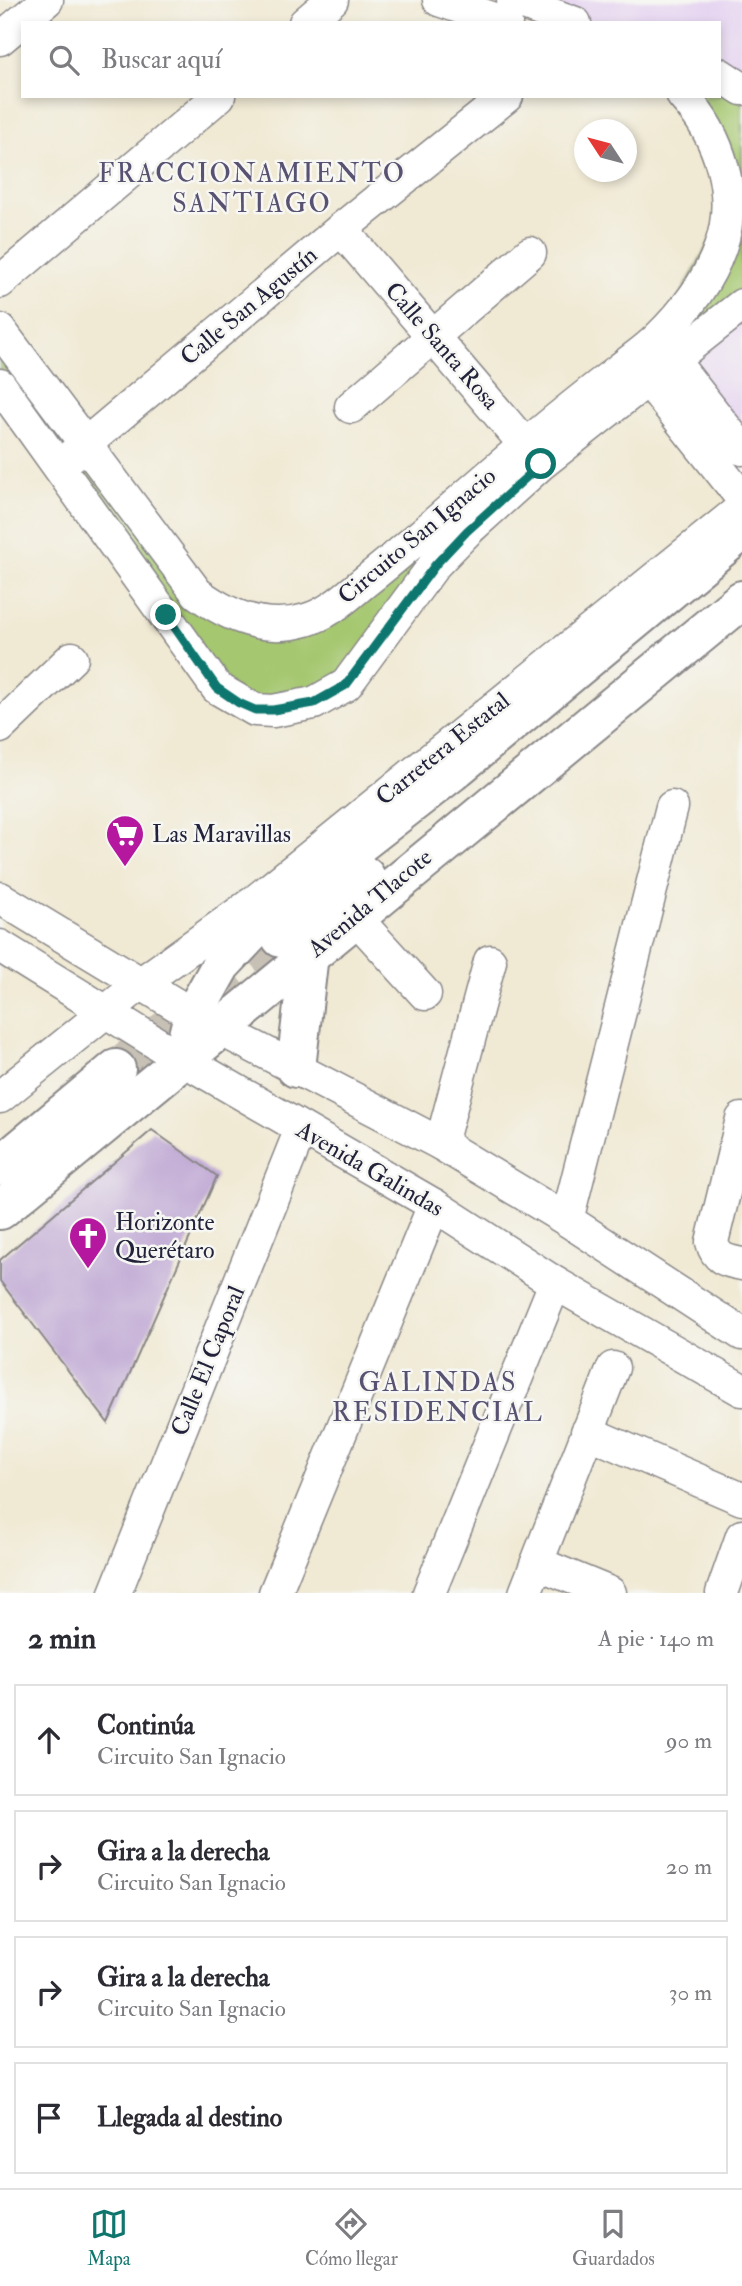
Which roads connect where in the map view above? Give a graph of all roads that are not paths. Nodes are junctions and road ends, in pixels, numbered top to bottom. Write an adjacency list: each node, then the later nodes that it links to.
1 (47, 0): 5 (street)
2 (332, 0): 6 (street)
3 (439, 0): 7 (street)
4 (513, 0): 8 (street)
5 (22, 21)
6 (307, 21)
7 (500, 21)
8 (570, 21)
9 (21, 22): 10 (street)
10 (0, 39)
11 (721, 75): 12 (street)
12 (742, 89)
13 (217, 98): 18 (street)
14 (505, 98): 16 (street, Calle San Agustín)
15 (685, 98): 22 (street, Circuito San Ignacio)
16 (341, 229): 21 (street, Calle Santa Rosa); 26 (street, Calle San Agustín)
17 (530, 253): 21 (street)
18 (0, 282)
19 (742, 305): 22 (street, Circuito San Ignacio)
20 (0, 330): 26 (street, Circuito San Ignacio)
21 (434, 336): 25 (street); 28 (street, Calle Santa Rosa)
22 (665, 350): 23 (street, Circuito San Ignacio); 27 (street)
23 (640, 370): 28 (street, Circuito San Ignacio); 30 (street)
24 (0, 385): 29 (street, Circuito San Ignacio)
25 (351, 407)
26 (85, 445): 28 (street, Circuito San Ignacio); 29 (street, Calle San Agustín)
27 (742, 449)
28 (533, 454): 29 (street, Circuito San Ignacio)
29 (58, 467)
30 (742, 498)
31 (742, 508): 45 (street, Carretera Estatal)
32 (742, 531): 48 (main road)
33 (742, 554): 38 (main road, Avenida Tlacote)
34 (742, 579): 38 (main road)
35 (742, 600): 41 (main road, Avenida Tlacote)
36 (72, 658): 37 (street)
37 (0, 727)
38 (487, 780): 43 (main road, Avenida Tlacote)
39 (672, 807): 59 (street)
40 (3, 906): 45 (street)
41 (354, 916): 43 (main road, Avenida Tlacote); 46 (street)
42 (0, 946): 47 (street, Avenida Galindas)
43 (295, 946): 48 (main road, Avenida Tlacote); 50 (main road)
44 (490, 961): 55 (street)
45 (140, 984): 47 (street, Carretera Estatal); 48 (street)
46 (425, 994)
47 (104, 1011): 49 (street, Avenida Galindas); 52 (street, Carretera Estatal)
48 (207, 1021): 49 (main road, Avenida Tlacote); 50 (street)
49 (182, 1059): 54 (street, Avenida Galindas); 58 (main road, Avenida Tlacote)
50 (296, 1068): 55 (street)
51 (116, 1069): 56 (main road)
52 (0, 1097)
53 (742, 1119): 60 (street)
54 (301, 1129): 57 (street, Avenida Galindas); 69 (street, Calle El Caporal)
55 (440, 1144): 59 (street)
56 (0, 1166)
57 (434, 1205): 61 (street, Avenida Galindas); 70 (street)
58 (0, 1210)
59 (567, 1220): 62 (street)
60 (742, 1264)
61 (555, 1283): 64 (street, Avenida Galindas); 71 (street)
62 (742, 1334)
63 (613, 1368): 65 (street)
64 (742, 1390)
65 (587, 1432): 66 (street); 68 (street)
66 (742, 1499)
67 (742, 1536): 74 (street)
68 (537, 1563): 72 (street); 73 (street)
69 (115, 1593)
70 (275, 1593)
71 (429, 1593)
72 (525, 1593)
73 (610, 1593)
74 (722, 1593)

